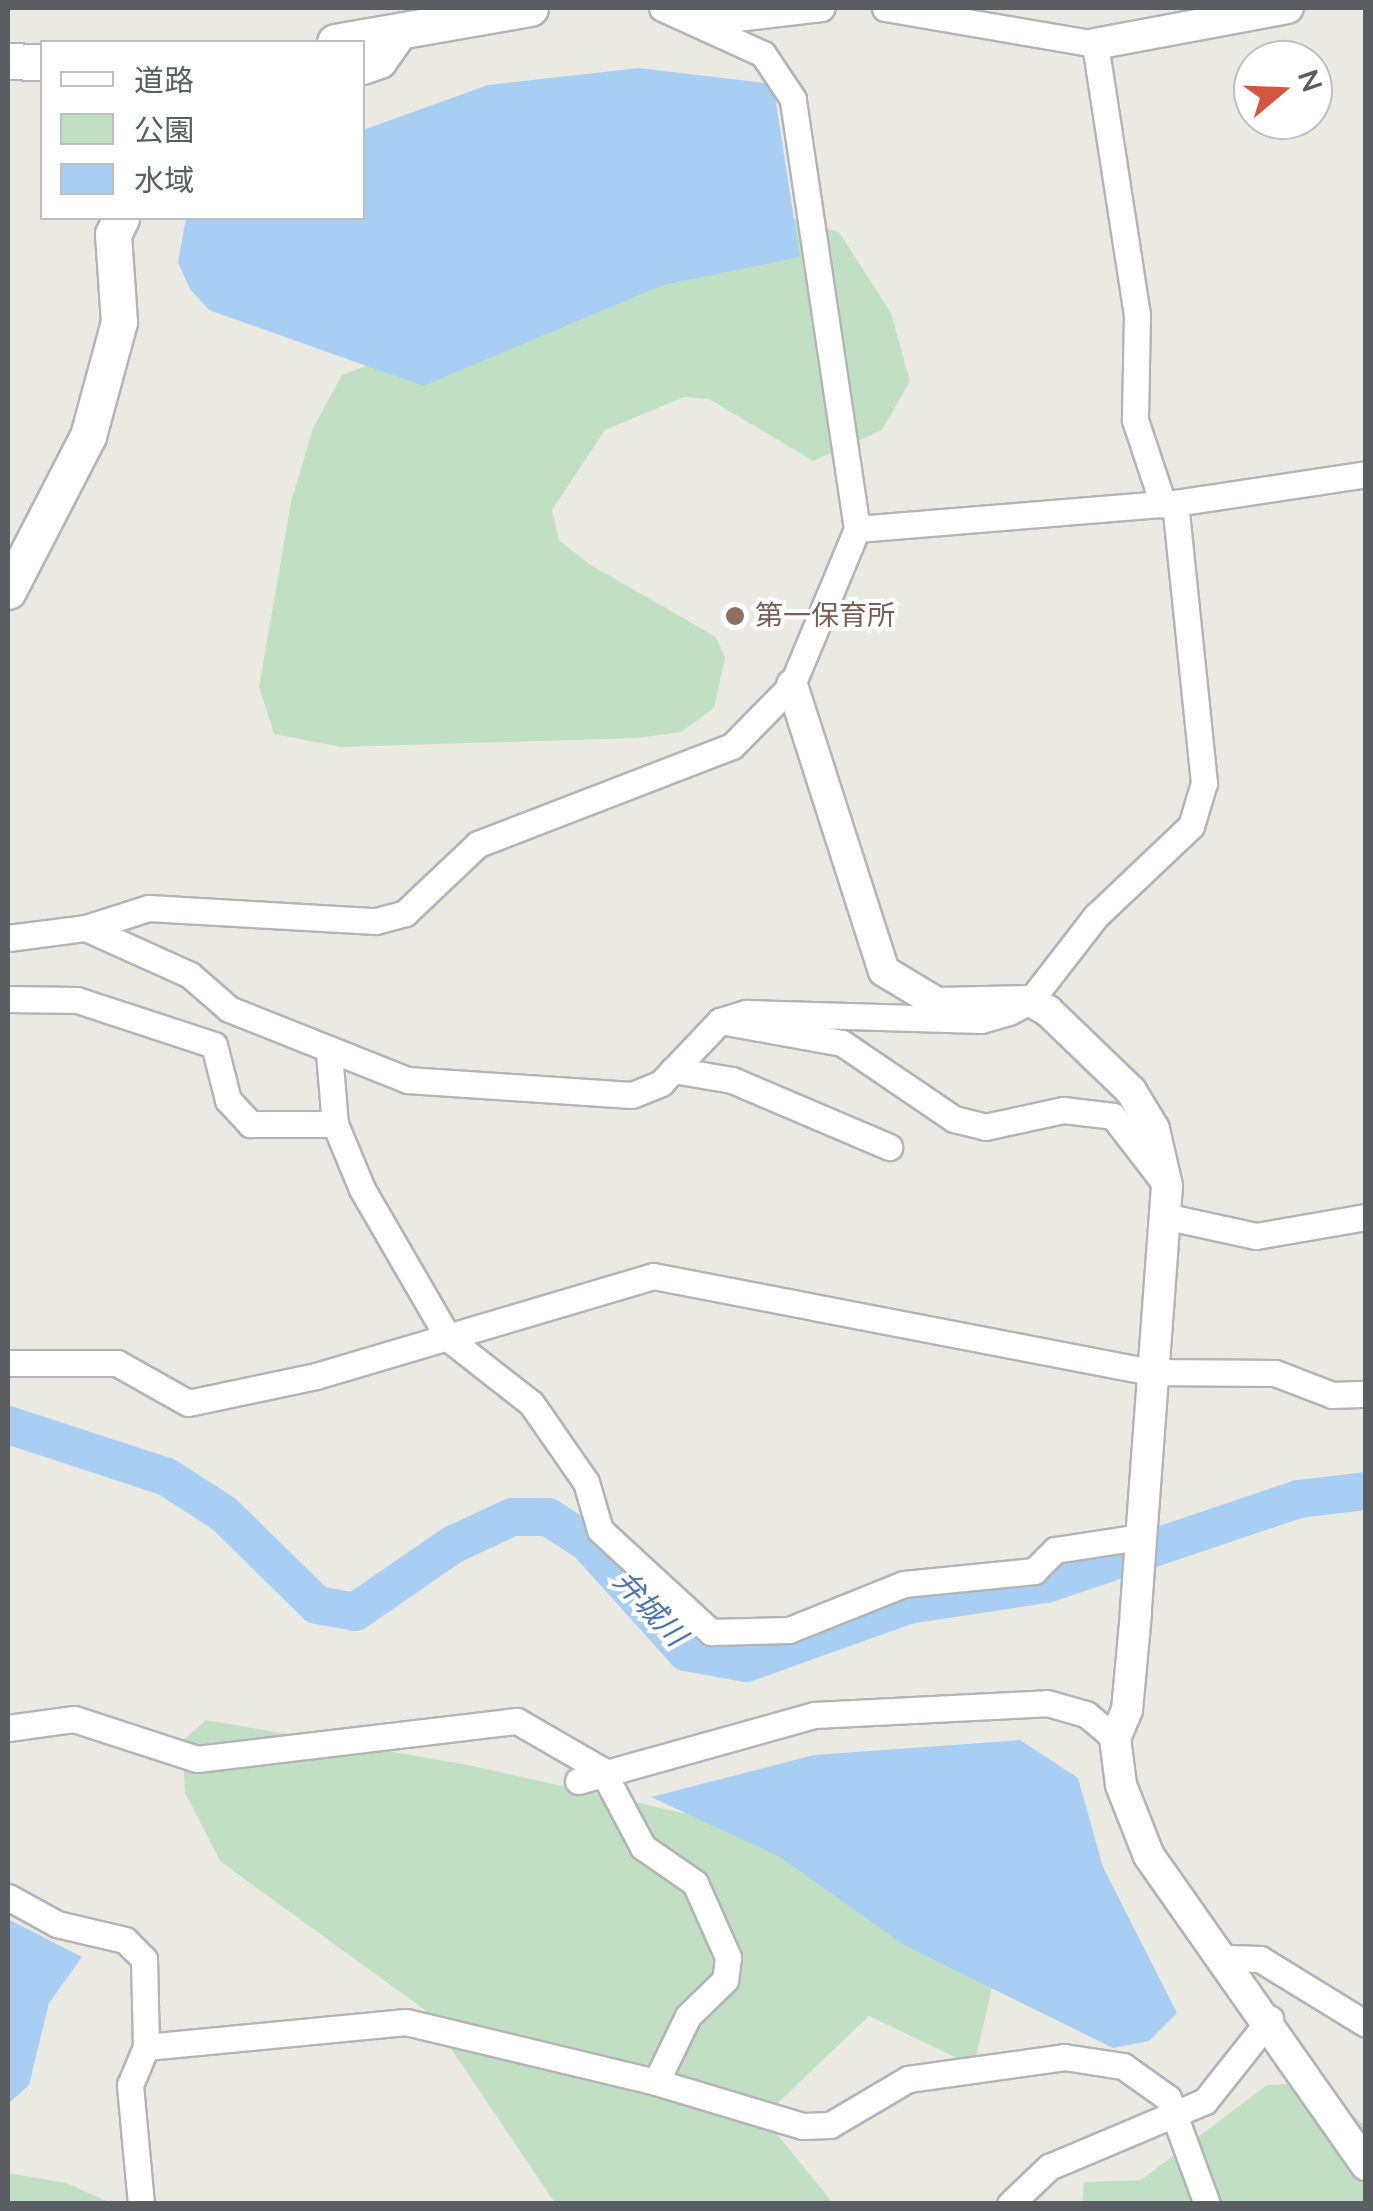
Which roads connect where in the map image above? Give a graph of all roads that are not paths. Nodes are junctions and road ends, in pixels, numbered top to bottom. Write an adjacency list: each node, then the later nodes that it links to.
1 (662, 8): 16 (street)
2 (675, 8): 3 (street)
3 (821, 8)
4 (885, 8): 9 (street)
5 (1288, 8): 9 (street)
6 (517, 9): 7 (main road)
7 (398, 34): 8 (main road); 12 (main road)
8 (351, 40)
9 (1095, 44): 15 (street)
10 (8, 61): 11 (main road)
11 (40, 62)
12 (365, 65)
13 (120, 220): 17 (main road)
14 (1366, 474): 15 (street)
15 (1169, 503): 16 (street); 22 (street)
16 (857, 529): 18 (street)
17 (8, 591)
18 (792, 685): 19 (street); 22 (street)
19 (86, 928): 20 (street); 24 (street)
20 (8, 938)
21 (8, 1000): 26 (street)
22 (1030, 1001): 23 (street); 28 (street)
23 (720, 1021): 25 (street); 28 (street)
24 (328, 1053): 25 (street); 26 (street)
25 (673, 1070): 27 (street)
26 (335, 1124): 30 (street)
27 (889, 1147)
28 (1165, 1201): 29 (street); 32 (street)
29 (1366, 1218)
30 (449, 1340): 31 (street); 32 (street); 34 (street)
31 (8, 1362)
32 (1151, 1372): 33 (street); 34 (street)
33 (1366, 1394)
34 (1140, 1537): 36 (street)
35 (8, 1728): 37 (street)
36 (1115, 1738): 37 (street); 40 (street)
37 (602, 1770): 38 (street); 44 (street)
38 (578, 1781)
39 (8, 1897): 43 (street)
40 (1228, 1958): 41 (street); 42 (street)
41 (1270, 2020): 45 (street); 46 (street)
42 (1366, 2024)
43 (146, 2046): 44 (street); 47 (street)
44 (656, 2082): 45 (street)
45 (1177, 2118): 48 (street); 49 (street)
46 (1366, 2165)
47 (141, 2204)
48 (1010, 2204)
49 (1206, 2204)

